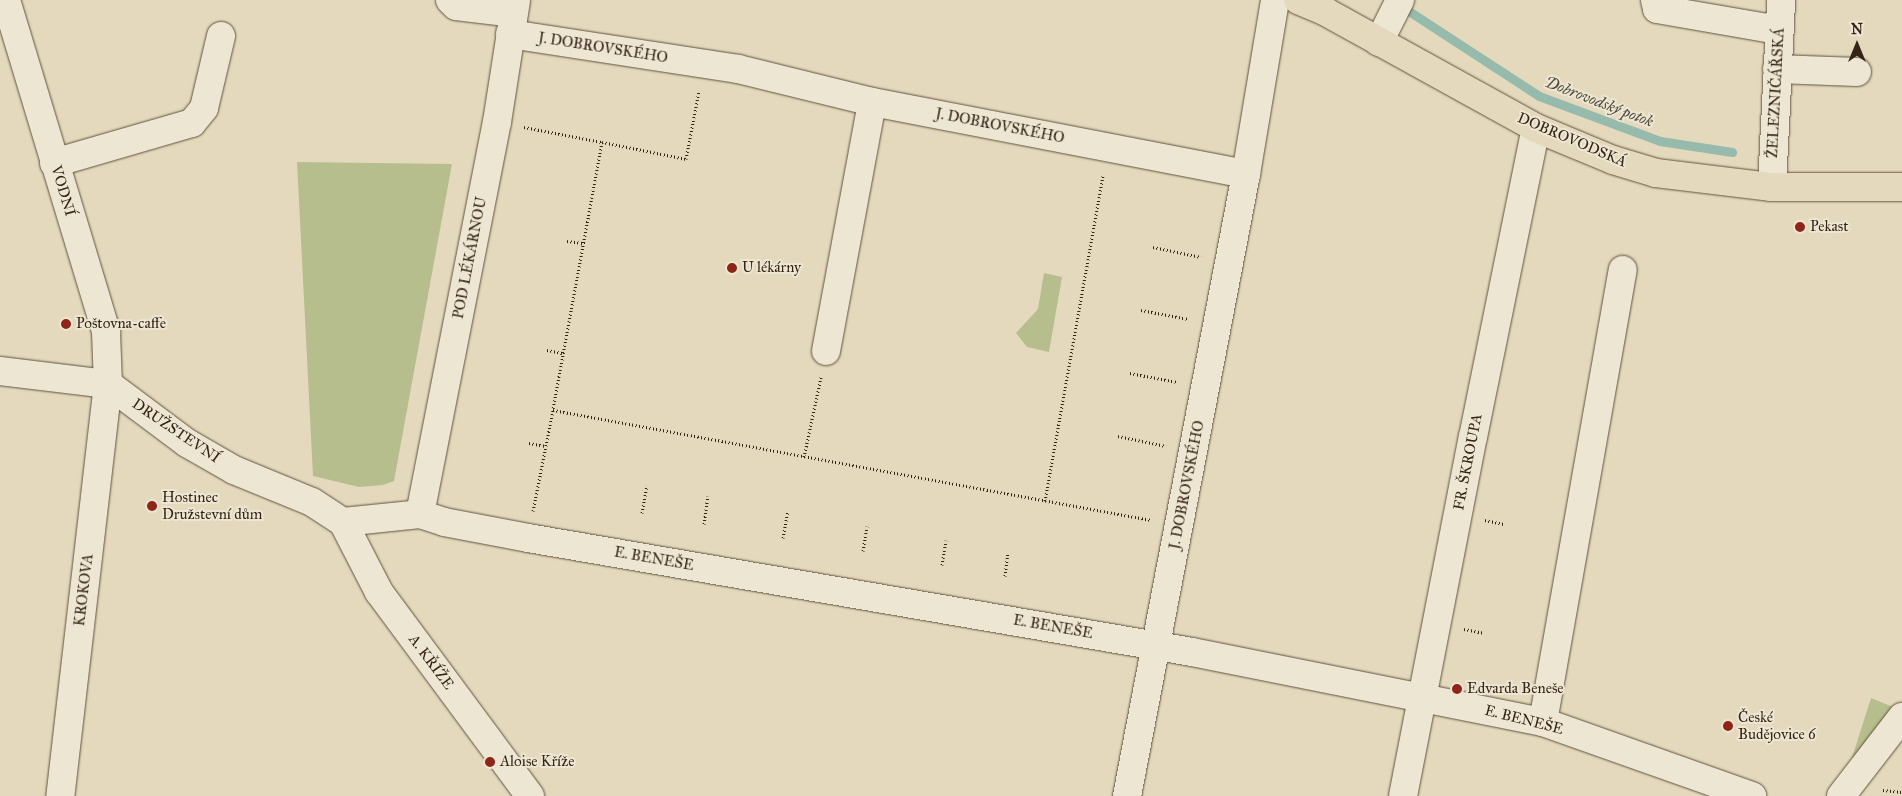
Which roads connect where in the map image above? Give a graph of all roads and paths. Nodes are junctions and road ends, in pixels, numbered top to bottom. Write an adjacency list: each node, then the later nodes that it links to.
1 (6, 0): 19 (street, VODNÍ)
2 (450, 0): 7 (street, J. DOBROVSKÉHO)
3 (1276, 0): 20 (street, J. DOBROVSKÉHO)
4 (1298, 0): 8 (main road, DOBROVODSKÁ)
5 (1655, 0): 9 (street)
6 (1781, 0): 9 (street, ŽELEZNIČÁŘSKÁ)
7 (513, 16): 11 (street, J. DOBROVSKÉHO); 49 (street, POD LÉKÁRNOU)
8 (1390, 21): 16 (main road, DOBROVODSKÁ)
9 (1779, 30): 12 (street, ŽELEZNIČÁŘSKÁ)
10 (221, 36): 19 (street)
11 (704, 64): 14 (street, J. DOBROVSKÉHO); 17 (path)
12 (1776, 69): 13 (street); 21 (street, ŽELEZNIČÁŘSKÁ)
13 (1857, 72)
14 (872, 102): 18 (street, J. DOBROVSKÉHO); 31 (street)
15 (516, 125): 17 (path)
16 (1536, 128): 21 (main road, DOBROVODSKÁ); 65 (street, FR. ŠKROUPA)
17 (602, 142): 24 (path)
18 (1108, 147): 20 (street, J. DOBROVSKÉHO); 45 (path)
19 (54, 163): 36 (street, VODNÍ)
20 (1246, 174): 64 (street, J. DOBROVSKÉHO)
21 (1772, 187): 22 (main road, DOBROVODSKÁ)
22 (1902, 187)
23 (567, 241): 24 (path)
24 (583, 243): 32 (path)
25 (1153, 247): 26 (path)
26 (1200, 257)
27 (1623, 270): 67 (street)
28 (1141, 310): 29 (path)
29 (1189, 320)
30 (547, 350): 32 (path)
31 (826, 351): 42 (path)
32 (563, 353): 37 (path)
33 (0, 371): 36 (street, DRUŽSTEVNÍ)
34 (1130, 373): 35 (path)
35 (1177, 382)
36 (108, 384): 52 (street, DRUŽSTEVNÍ); 69 (street, KROKOVA)
37 (553, 410): 40 (path); 42 (path)
38 (1118, 436): 41 (path)
39 (529, 443): 40 (path)
40 (546, 446): 47 (path)
41 (1166, 446)
42 (804, 457): 45 (path)
43 (647, 485): 48 (path)
44 (708, 496): 53 (path)
45 (1045, 501): 51 (path)
46 (788, 511): 56 (path)
47 (532, 512)
48 (642, 513)
49 (420, 514): 52 (street, E. BENEŠE); 64 (street, E. BENEŠE)
50 (1477, 519): 54 (path)
51 (1152, 521)
52 (343, 522): 70 (street, A. KŘÍŽE)
53 (704, 524)
54 (1504, 524)
55 (867, 526): 58 (path)
56 (783, 538)
57 (946, 540): 60 (path)
58 (863, 551)
59 (1008, 552): 61 (path)
60 (942, 565)
61 (1005, 576)
62 (1456, 627): 63 (path)
63 (1484, 633)
64 (1155, 645): 65 (street, E. BENEŠE); 71 (street, J. DOBROVSKÉHO)
65 (1423, 698): 67 (street, E. BENEŠE); 72 (street, FR. ŠKROUPA)
66 (1902, 717): 74 (street)
67 (1543, 722): 73 (street, E. BENEŠE)
68 (1902, 793): 75 (path)
69 (60, 796)
70 (530, 796)
71 (1127, 796)
72 (1403, 796)
73 (1752, 796)
74 (1840, 796)
75 (1895, 796)

